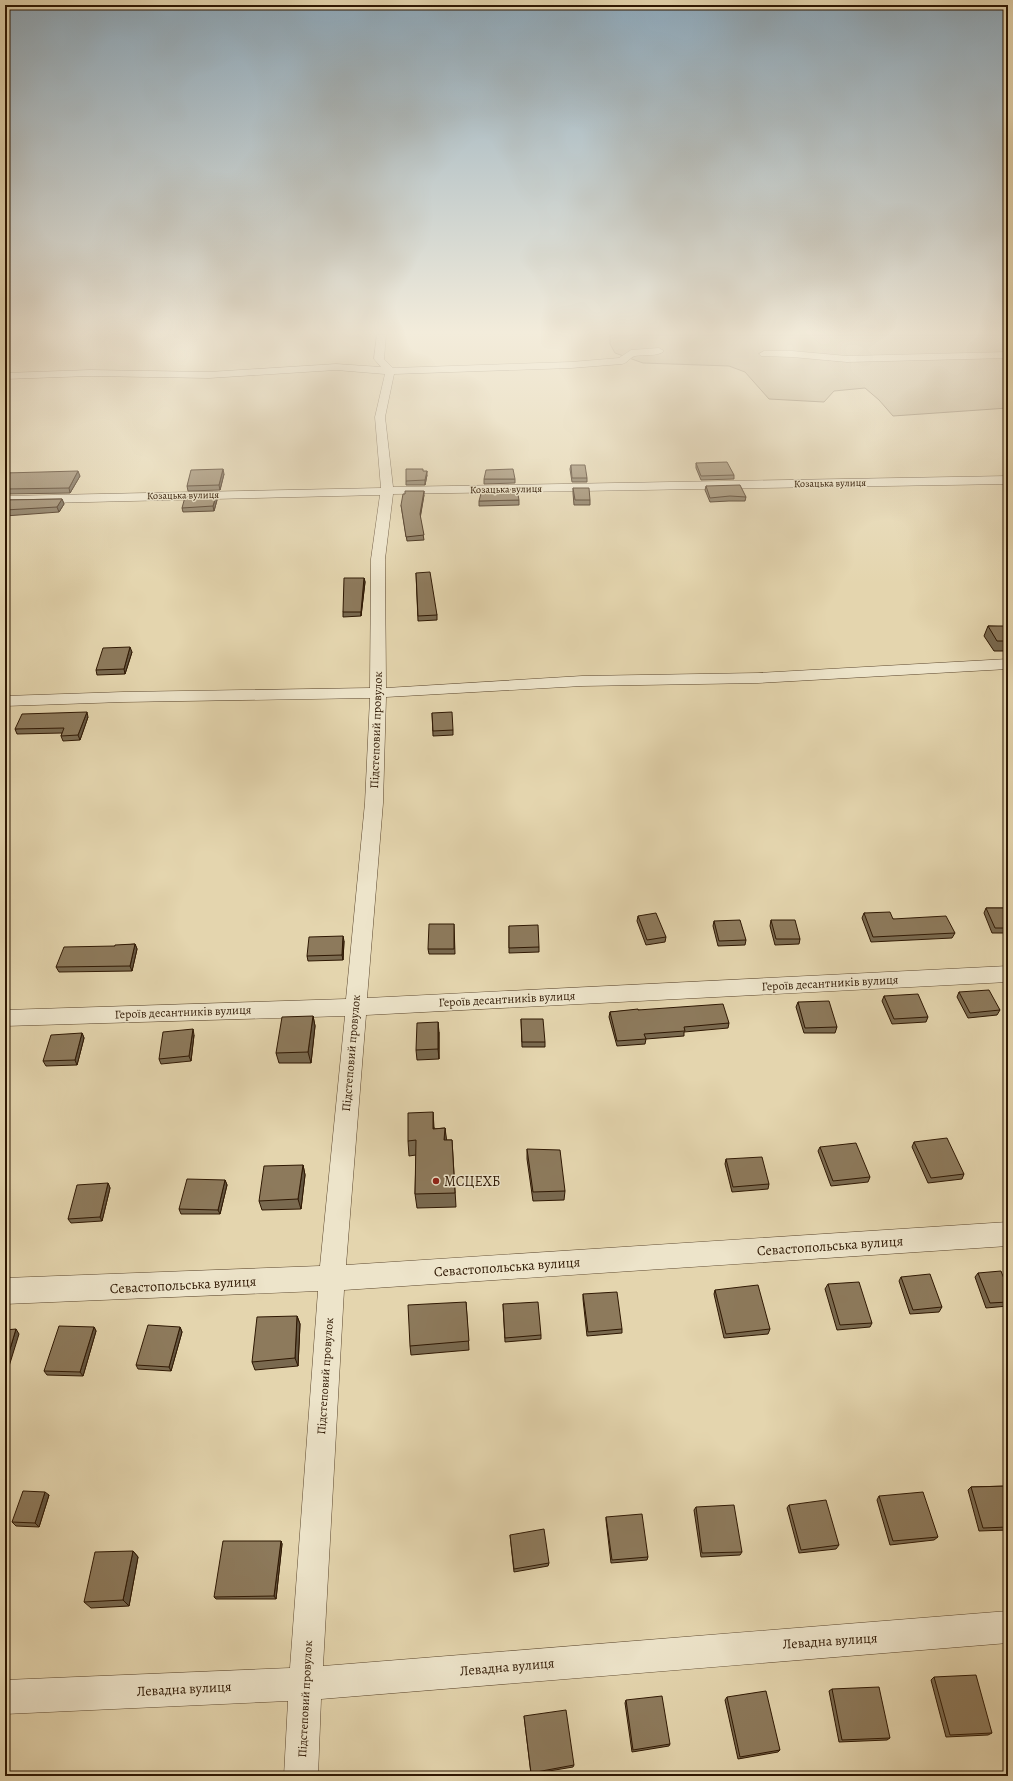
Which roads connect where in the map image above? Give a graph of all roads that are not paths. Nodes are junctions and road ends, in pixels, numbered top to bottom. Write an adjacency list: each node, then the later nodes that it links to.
1 (380, 418): 3 (street, Підстеповий провулок)
2 (1008, 480): 3 (street, Козацька вулиця)
3 (387, 491): 4 (street, Козацька вулиця); 6 (street, Підстеповий провулок)
4 (5, 500)
5 (1008, 664): 6 (street)
6 (378, 694): 7 (street); 9 (street, Підстеповий провулок)
7 (5, 701)
8 (1008, 974): 9 (street, Героїв десантників вулиця)
9 (355, 1007): 10 (street, Героїв десантників вулиця); 12 (street, Підстеповий провулок)
10 (5, 1018)
11 (1008, 1234): 12 (street, Севастопольська вулиця)
12 (332, 1278): 13 (street, Севастопольська вулиця); 15 (street, Підстеповий провулок)
13 (5, 1291)
14 (1008, 1627): 15 (street, Левадна вулиця)
15 (305, 1684): 16 (street, Левадна вулиця); 17 (street, Підстеповий провулок)
16 (5, 1697)
17 (302, 1776)

